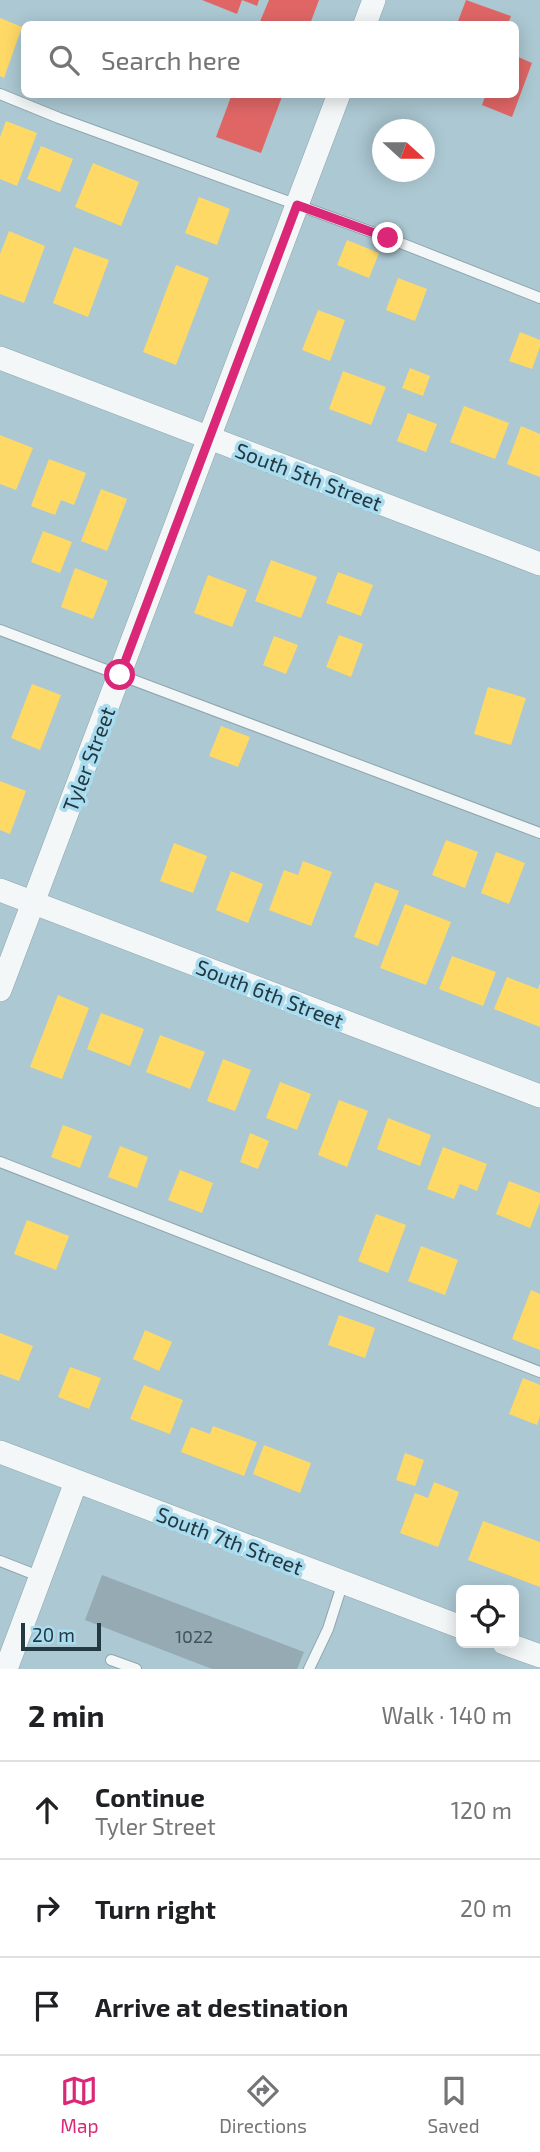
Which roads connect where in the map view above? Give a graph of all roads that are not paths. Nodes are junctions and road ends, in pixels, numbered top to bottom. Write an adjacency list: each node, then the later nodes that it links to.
1 (374, 0): 2 (street)
2 (366, 21)
3 (0, 94): 5 (lane)
4 (337, 98): 5 (street, Tyler Street)
5 (297, 205): 6 (lane); 8 (street, Tyler Street)
6 (540, 298)
7 (0, 358): 8 (street, South 5th Street)
8 (209, 438): 9 (street, South 5th Street); 11 (street, Tyler Street)
9 (540, 564)
10 (0, 630): 11 (lane)
11 (120, 675): 12 (lane); 14 (street, Tyler Street)
12 (540, 833)
13 (0, 890): 14 (street, South 6th Street)
14 (34, 903): 15 (street, Tyler Street); 16 (street, South 6th Street)
15 (0, 990)
16 (540, 1097)
17 (0, 1162): 18 (lane)
18 (540, 1372)
19 (0, 1452): 20 (street, South 7th Street)
20 (76, 1482): 22 (street); 23 (street, South 7th Street)
21 (0, 1561): 22 (lane)
22 (41, 1577): 28 (street)
23 (343, 1582): 24 (street, South 7th Street); 30 (lane)
24 (456, 1625)
25 (518, 1648): 26 (street)
26 (540, 1656)
27 (111, 1660): 29 (lane)
28 (6, 1669)
29 (136, 1669)
30 (309, 1669)

